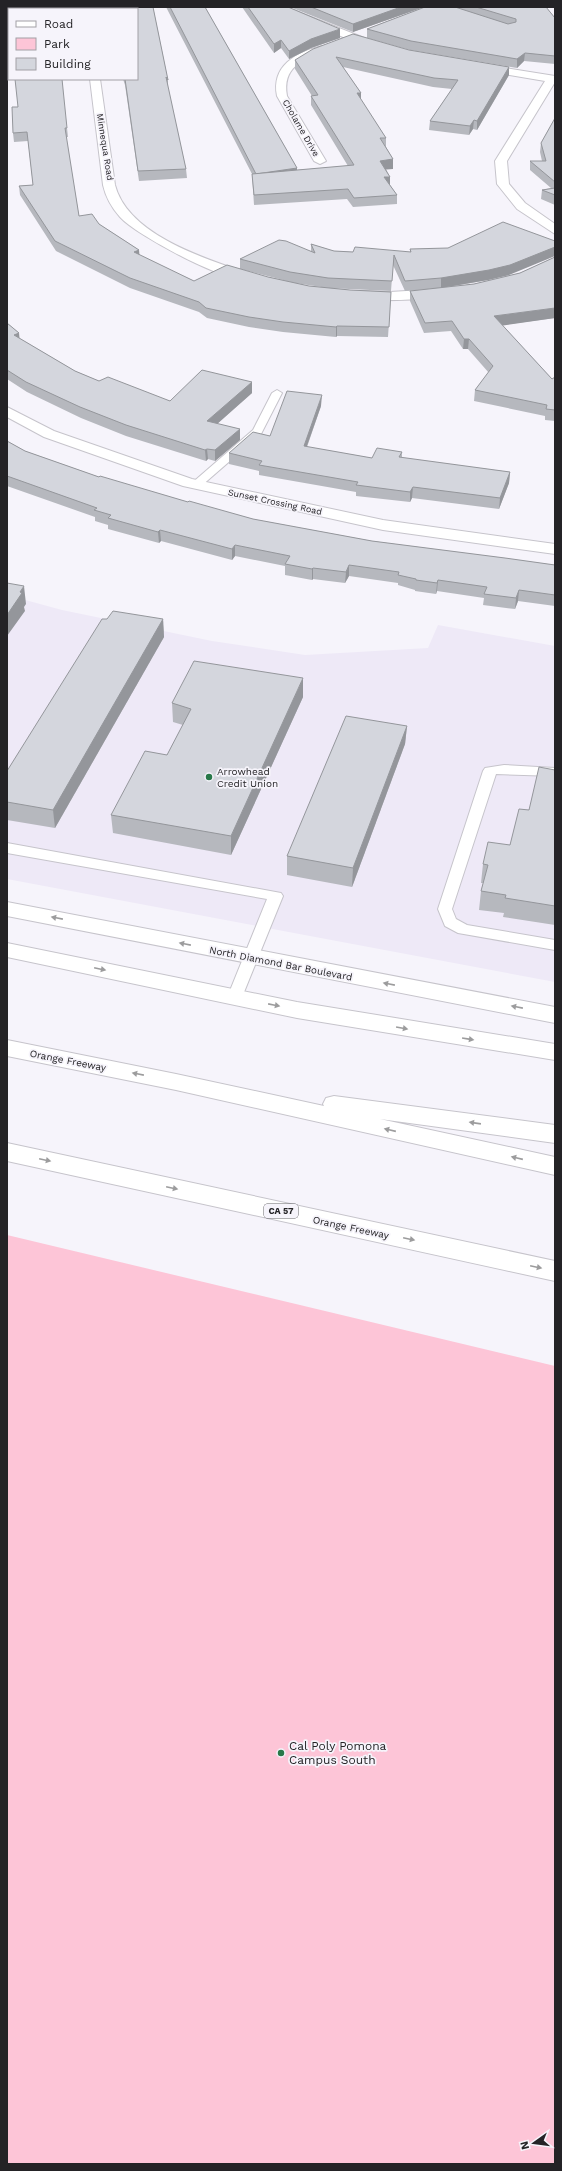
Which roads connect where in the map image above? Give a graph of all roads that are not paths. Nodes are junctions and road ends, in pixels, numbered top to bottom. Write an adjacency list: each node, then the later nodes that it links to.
1 (278, 7): 3 (main road)
2 (367, 33): 3 (main road, Cholame Drive)
3 (353, 38): 4 (main road); 8 (main road, Cholame Drive)
4 (388, 48)
5 (466, 65): 6 (main road)
6 (553, 79): 9 (main road)
7 (95, 80): 10 (main road, Minnequa Road)
8 (320, 161)
9 (555, 230)
10 (259, 282)
11 (452, 292): 12 (main road)
12 (351, 295)
13 (277, 393): 15 (lane)
14 (7, 411): 15 (main road, Sunset Crossing Road)
15 (196, 484): 16 (main road, Sunset Crossing Road)
16 (555, 549)
17 (555, 772): 20 (lane)
18 (7, 848): 22 (lane)
19 (7, 909): 22 (main road, North Diamond Bar Boulevard, one-way to 19)
20 (555, 945)
21 (7, 950): 23 (main road, one-way to 23)
22 (251, 957): 23 (lane); 24 (main road, North Diamond Bar Boulevard, one-way to 22)
23 (235, 998): 26 (main road, one-way to 26)
24 (555, 1015)
25 (7, 1048): 27 (main road, Orange Freeway, one-way to 25)
26 (555, 1052)
27 (176, 1082): 28 (main road, one-way to 27); 30 (main road, one-way to 27)
28 (555, 1134)
29 (7, 1152): 31 (main road, Orange Freeway / CA 57, one-way to 31)
30 (555, 1166)
31 (555, 1271)

